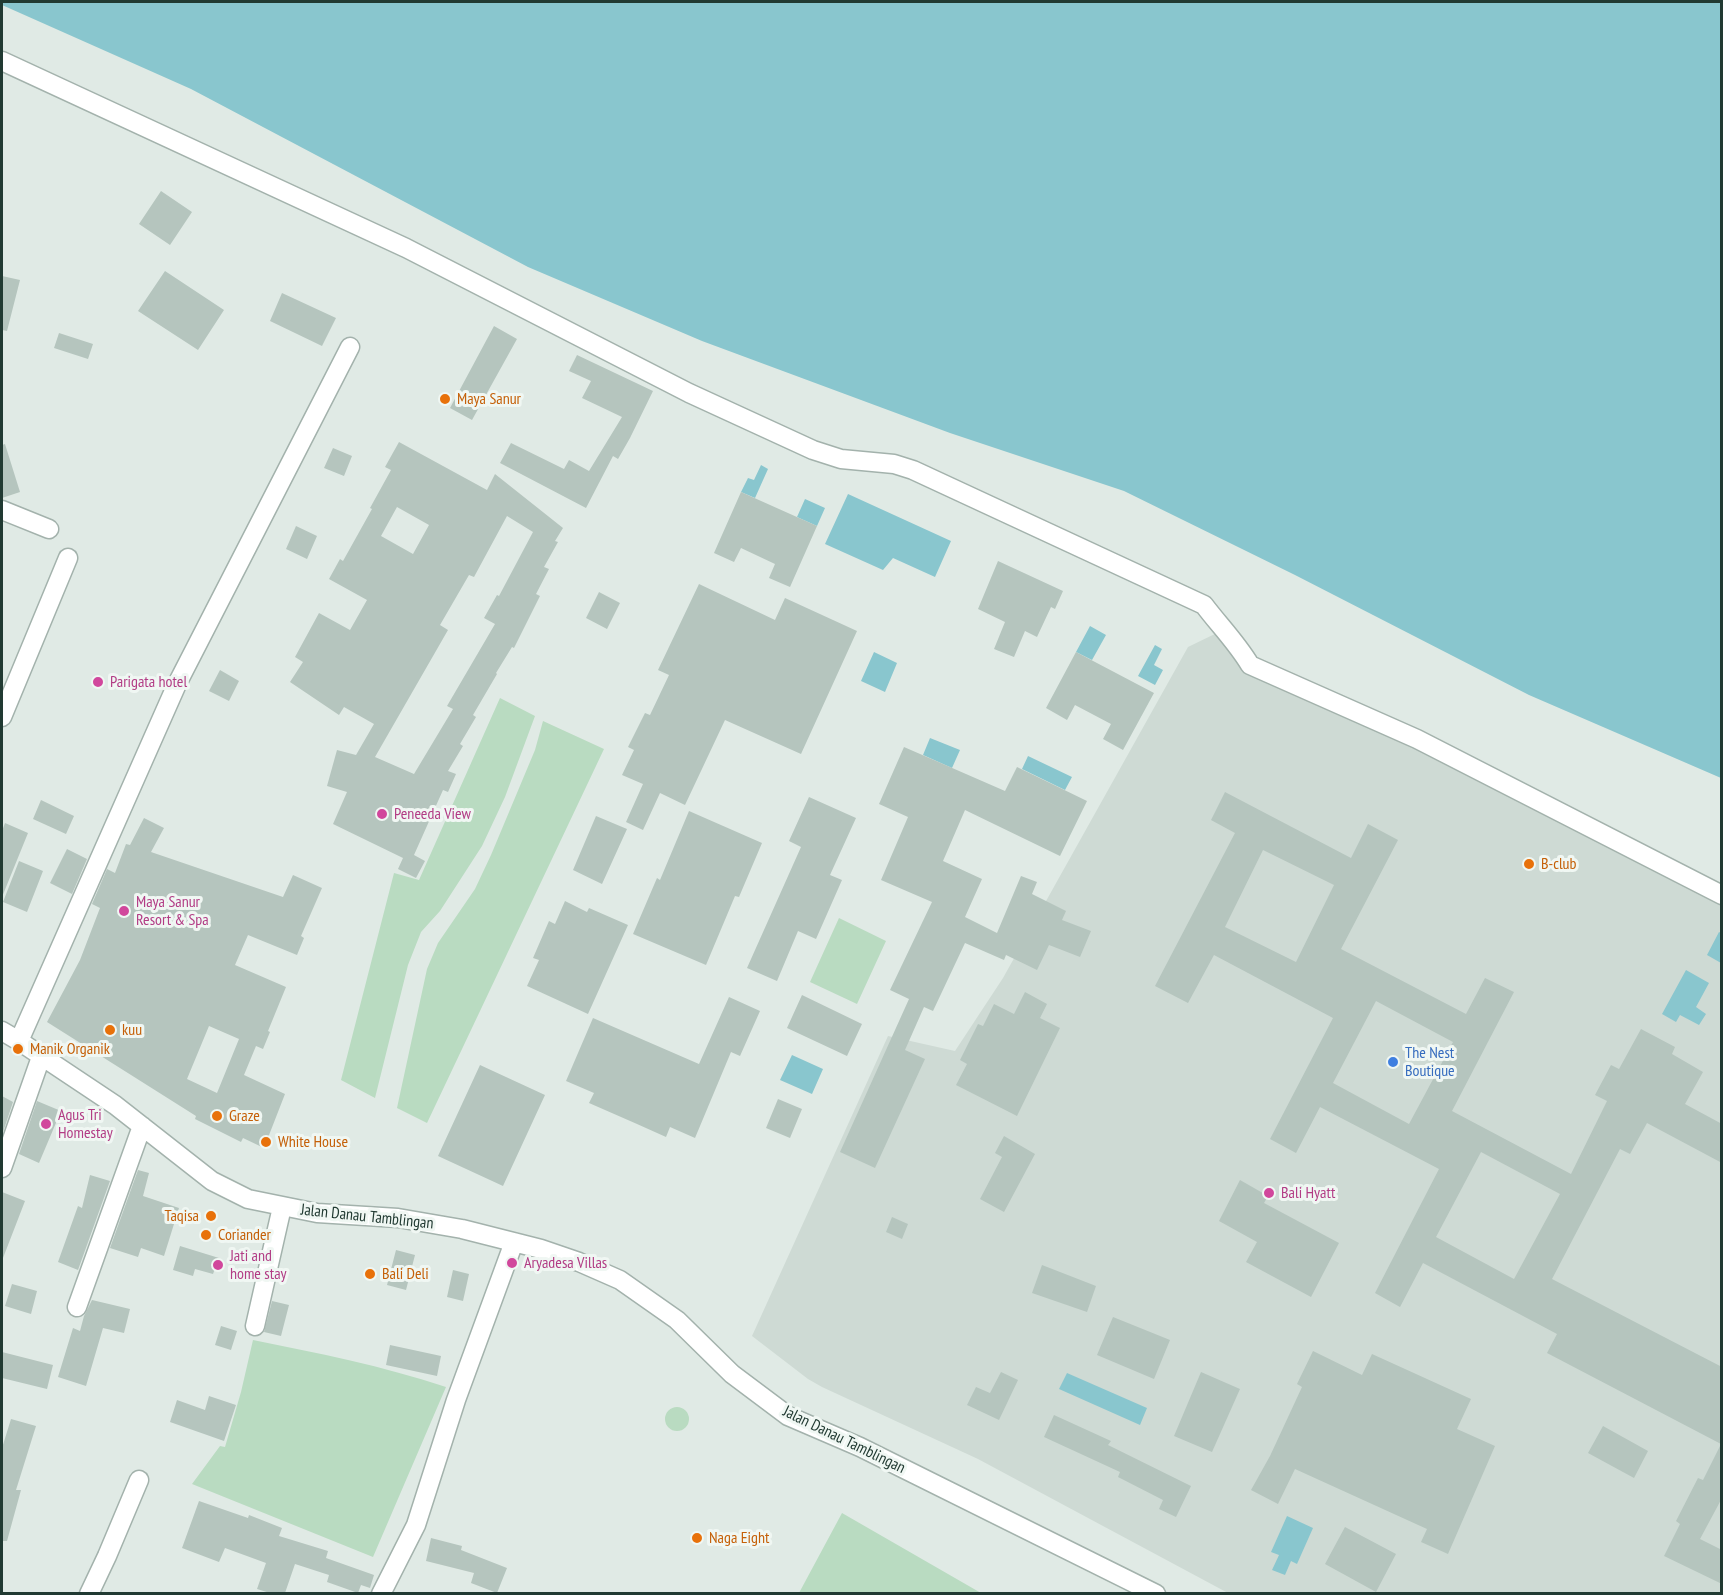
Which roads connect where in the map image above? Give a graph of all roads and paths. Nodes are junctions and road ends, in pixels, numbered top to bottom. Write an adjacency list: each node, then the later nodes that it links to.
1 (2, 61): 7 (street)
2 (350, 347): 9 (street)
3 (2, 510): 4 (street)
4 (49, 529)
5 (68, 558): 6 (street)
6 (2, 717)
7 (1722, 895)
8 (2, 1031): 9 (street, Jalan Danau Tamblingan)
9 (19, 1041): 10 (street, Jalan Danau Tamblingan)
10 (41, 1057): 11 (street, Jalan Danau Tamblingan); 12 (street)
11 (142, 1125): 13 (street, Jalan Danau Tamblingan); 15 (street)
12 (2, 1168)
13 (282, 1207): 14 (street, Jalan Danau Tamblingan); 16 (street)
14 (514, 1242): 19 (street); 20 (street, Jalan Danau Tamblingan)
15 (77, 1307)
16 (255, 1326)
17 (139, 1480): 18 (street)
18 (88, 1593)
19 (381, 1593)
20 (1156, 1593)

